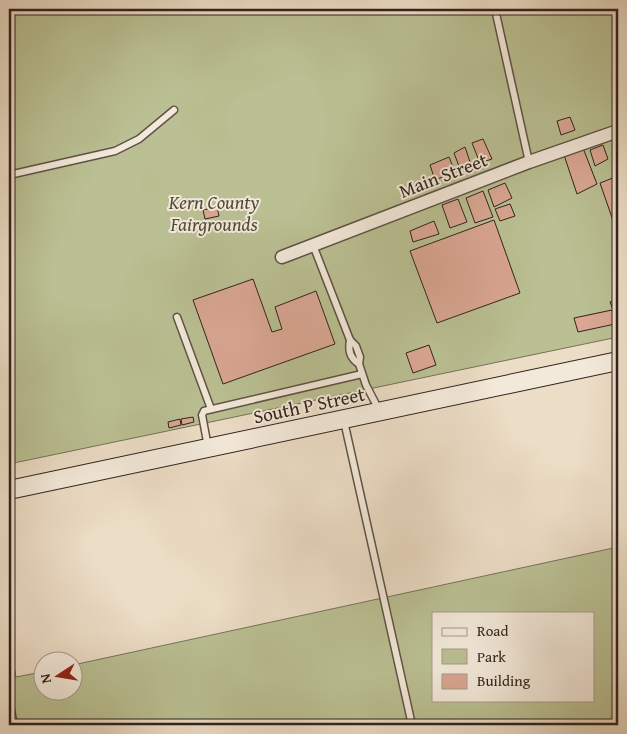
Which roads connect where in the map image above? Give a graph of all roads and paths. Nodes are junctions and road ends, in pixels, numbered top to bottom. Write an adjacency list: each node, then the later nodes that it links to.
1 (494, 9): 4 (lane)
2 (174, 110): 5 (lane)
3 (618, 130): 4 (street, Main Street)
4 (529, 162): 6 (street, Main Street)
5 (9, 175)
6 (312, 245): 7 (street, Main Street); 10 (lane)
7 (282, 257)
8 (177, 317): 11 (lane)
9 (618, 361): 12 (street, South P Street)
10 (362, 374): 11 (lane); 12 (lane)
11 (211, 410): 14 (lane)
12 (380, 411): 13 (street, South P Street)
13 (344, 419): 14 (street, South P Street); 18 (lane)
14 (208, 448): 15 (street, South P Street)
15 (9, 490)
16 (9, 701): 17 (lane)
17 (14, 725)
18 (412, 725)

